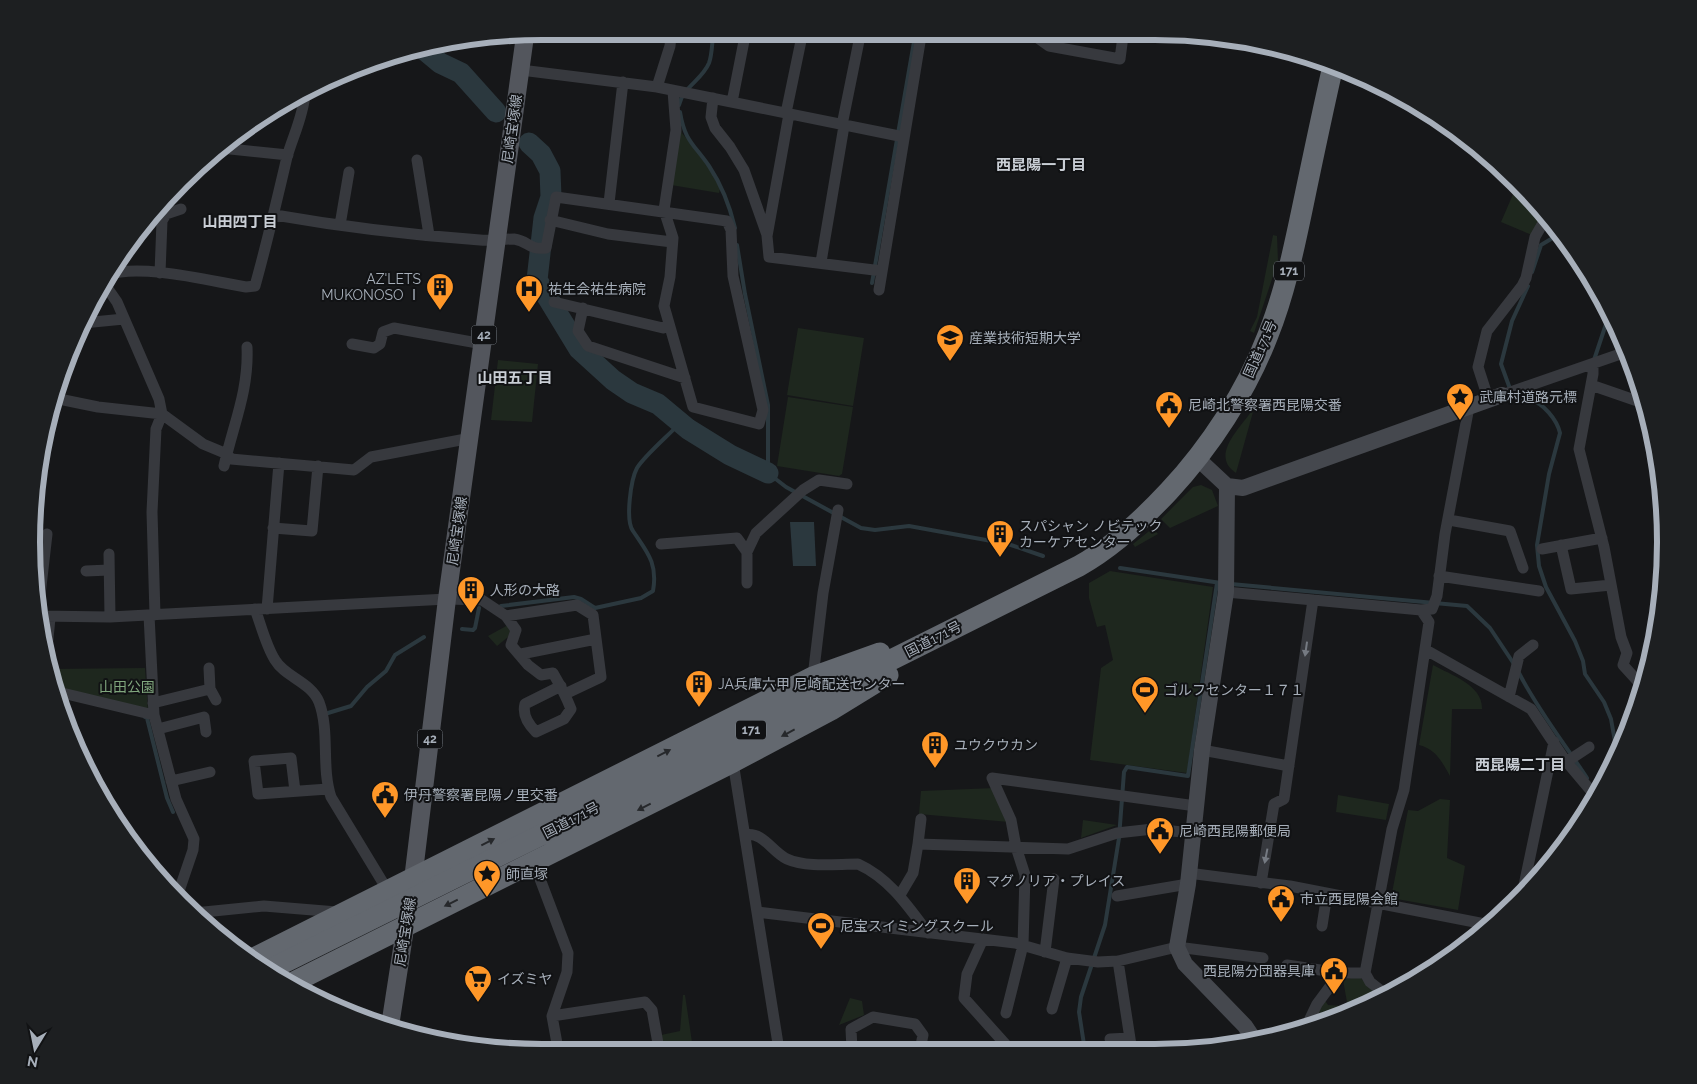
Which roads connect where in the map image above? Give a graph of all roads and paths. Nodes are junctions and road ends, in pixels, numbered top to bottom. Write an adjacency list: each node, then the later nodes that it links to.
1 (671, 40): 12 (street)
2 (744, 40): 16 (street)
3 (801, 40): 17 (street)
4 (859, 40): 18 (street)
5 (920, 40): 19 (street)
6 (1041, 40): 7 (street)
7 (1122, 40)
8 (524, 41): 9 (main road, 尼崎宝塚線 / 42)
9 (521, 70): 11 (street); 33 (main road, 尼崎宝塚線 / 42)
10 (1332, 73): 59 (highway, 国道171号 / 171)
11 (623, 82): 12 (street); 24 (street)
12 (657, 87): 13 (street)
13 (681, 93): 14 (street); 26 (street)
14 (713, 98): 16 (street); 32 (street)
15 (304, 100): 21 (street)
16 (732, 102): 17 (street)
17 (788, 114): 18 (street); 32 (street)
18 (843, 126): 19 (street); 35 (street)
19 (904, 138): 36 (street)
20 (230, 149): 21 (street)
21 (288, 155): 27 (street)
22 (417, 160): 31 (street)
23 (349, 172): 30 (street)
24 (609, 203): 26 (street); 28 (street)
25 (181, 209): 37 (street)
26 (664, 210): 34 (street); 51 (street)
27 (275, 215): 30 (street); 37 (street)
28 (550, 220): 33 (street); 34 (street)
29 (1542, 223): 53 (street)
30 (340, 225): 31 (street)
31 (429, 235): 33 (street)
32 (767, 236): 35 (street)
33 (497, 240): 47 (main road, 尼崎宝塚線 / 42)
34 (672, 242): 45 (street)
35 (821, 262): 36 (street)
36 (882, 271): 40 (street)
37 (160, 273): 38 (street)
38 (118, 274)
39 (108, 289): 43 (street)
40 (879, 290)
41 (554, 302): 42 (street)
42 (583, 308): 45 (street); 51 (street)
43 (124, 319): 44 (street); 56 (street)
44 (91, 322)
45 (670, 326): 51 (street)
46 (352, 344): 47 (street)
47 (483, 344): 57 (main road, 尼崎宝塚線 / 42)
48 (250, 349): 58 (street)
49 (1621, 355): 50 (street)
50 (1592, 370): 52 (street); 53 (street); 69 (street)
51 (685, 378)
52 (1635, 397)
53 (1496, 398): 55 (street)
54 (61, 399): 56 (street)
55 (1470, 407): 64 (street); 66 (street)
56 (162, 414): 58 (street); 89 (street)
57 (471, 438): 62 (street); 84 (main road, 尼崎宝塚線 / 42)
58 (226, 454): 60 (street); 61 (street)
59 (1197, 458): 64 (street); 93 (highway, 国道171号 / 171)
60 (279, 463): 62 (street); 67 (street)
61 (224, 466)
62 (318, 466): 67 (street)
63 (847, 484): 73 (street)
64 (1227, 486): 83 (street)
65 (837, 515): 99 (street)
66 (1449, 520): 75 (street); 78 (street)
67 (273, 528): 88 (street)
68 (47, 534): 79 (street)
69 (1598, 539): 71 (street); 81 (street)
70 (661, 544): 73 (street)
71 (1561, 545): 72 (street); 81 (street)
72 (1542, 549)
73 (748, 552): 80 (street)
74 (109, 554): 76 (street)
75 (1523, 568)
76 (109, 570): 77 (street); 92 (street)
77 (86, 571)
78 (1440, 576): 82 (street); 86 (street)
79 (42, 581)
80 (746, 583)
81 (1607, 585): 100 (street)
82 (1539, 591)
83 (1226, 592): 85 (street); 109 (street)
84 (447, 599): 88 (street); 90 (street); 125 (main road, 尼崎宝塚線 / 42)
85 (1313, 600): 86 (street); 111 (street, one-way to 111)
86 (1430, 605): 96 (street)
87 (255, 609): 88 (street); 89 (street); 115 (street)
88 (268, 609)
89 (152, 615): 92 (street); 105 (street)
90 (506, 616): 94 (street); 97 (street)
91 (46, 617): 92 (street)
92 (110, 617)
93 (958, 627): 99 (highway); 110 (highway, one-way to 110); 155 (highway, 国道171号 / 171, bridge)
94 (596, 639): 97 (street); 97 (street)
95 (1533, 645): 103 (street)
96 (1426, 650): 103 (street); 136 (street)
97 (521, 654)
98 (209, 668): 101 (street)
99 (814, 678): 123 (highway, one-way to 99)
100 (1638, 679)
101 (210, 689): 104 (street); 105 (street)
102 (64, 693): 105 (street)
103 (1509, 693): 108 (street)
104 (216, 700)
105 (154, 709): 106 (street)
106 (158, 729): 107 (street); 113 (street)
107 (206, 732)
108 (1554, 742): 114 (street); 128 (street)
109 (1202, 750): 111 (street); 117 (street)
110 (733, 762): 120 (street); 124 (highway, one-way to 124)
111 (1289, 766): 129 (street, one-way to 129)
112 (210, 772): 113 (street)
113 (171, 781): 130 (street)
114 (1592, 788)
115 (328, 789): 116 (street); 132 (street)
116 (295, 791): 116 (street)
117 (1196, 806): 119 (street); 122 (street)
118 (921, 819): 121 (street)
119 (1192, 833): 122 (street); 127 (street)
120 (745, 834): 134 (street); 139 (street)
121 (918, 844): 122 (street); 134 (street)
122 (1016, 847): 146 (street)
123 (463, 855): 125 (highway); 131 (street)
124 (534, 863): 131 (highway); 163 (street)
125 (413, 879): 132 (highway); 141 (main road, 尼崎宝塚線 / 42)
126 (1054, 879): 149 (street)
127 (1188, 879): 129 (street); 135 (street); 147 (street)
128 (1525, 881)
129 (1261, 883): 133 (street)
130 (180, 889)
131 (478, 889): 141 (highway, one-way to 141)
132 (388, 891): 138 (highway)
133 (1327, 894): 136 (street); 142 (street)
134 (900, 895): 144 (street)
135 (1117, 896)
136 (1378, 903): 140 (street); 157 (street)
137 (203, 912): 138 (street)
138 (346, 912): 143 (highway); 148 (street)
139 (757, 912): 144 (street); 171 (street)
140 (1481, 923)
141 (405, 926): 148 (highway); 165 (main road, 尼崎宝塚線 / 42)
142 (1322, 926)
143 (305, 933): 150 (highway); 156 (street)
144 (928, 933): 145 (street)
145 (983, 939): 146 (street); 174 (street)
146 (1023, 945): 149 (street); 162 (street)
147 (1178, 947): 152 (street); 153 (street); 166 (street)
148 (363, 948): 156 (highway)
149 (1045, 952): 151 (street)
150 (258, 956)
151 (1066, 958): 153 (street); 161 (street)
152 (1263, 958)
153 (1118, 960): 167 (street)
154 (1287, 965): 158 (street)
155 (276, 967)
156 (324, 968): 159 (highway)
157 (1364, 973): 158 (street); 160 (street)
158 (1340, 974): 164 (street)
159 (298, 980)
160 (1381, 990)
161 (1052, 1009)
162 (1006, 1013)
163 (552, 1016): 169 (street); 170 (street)
164 (1310, 1019)
165 (391, 1020)
166 (1250, 1035)
167 (1130, 1038): 168 (street); 175 (street)
168 (1110, 1039)
169 (557, 1044)
170 (658, 1044)
171 (778, 1044)
172 (852, 1044): 173 (street)
173 (921, 1044)
174 (1005, 1044)
175 (1132, 1044)

